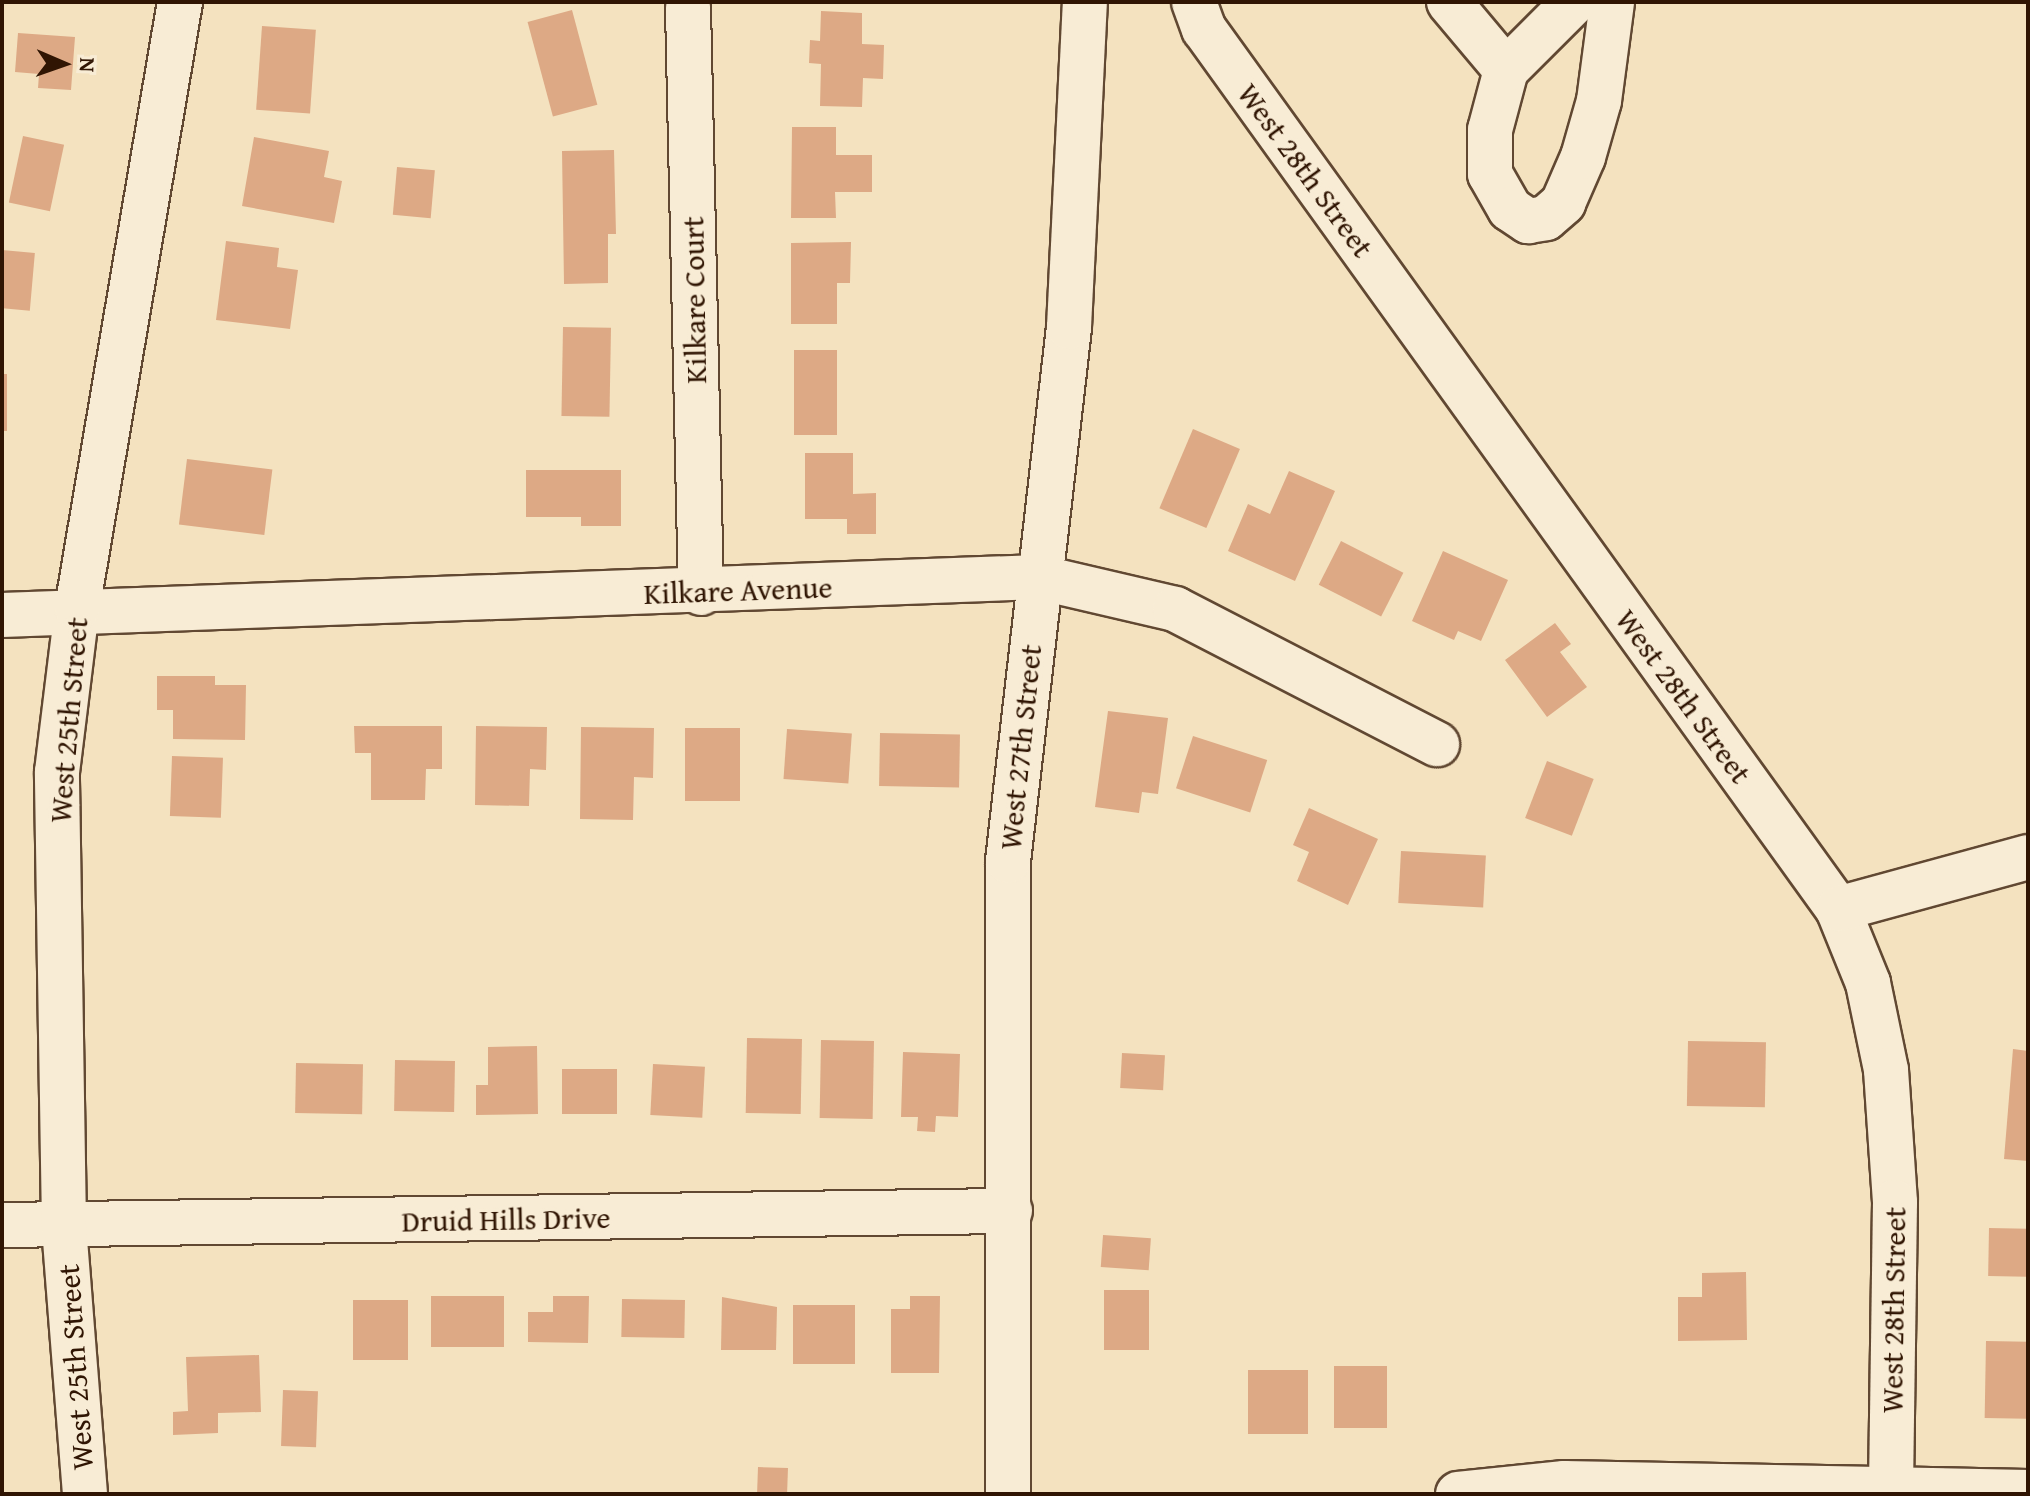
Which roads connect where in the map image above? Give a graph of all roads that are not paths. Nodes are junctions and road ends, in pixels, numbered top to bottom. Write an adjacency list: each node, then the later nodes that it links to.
1 (180, 2): 11 (street, West 25th Street)
2 (1085, 2): 9 (street, West 27th Street)
3 (1194, 2): 15 (street, West 28th Street)
4 (1449, 2): 8 (street)
5 (1574, 2): 8 (street)
6 (1612, 2): 8 (street)
7 (688, 7): 10 (street, Kilkare Court)
8 (1506, 70)
9 (1038, 577): 10 (street, Kilkare Avenue); 13 (street, Kilkare Avenue); 16 (street, West 27th Street)
10 (701, 593): 11 (street, Kilkare Avenue)
11 (77, 609): 12 (street, Kilkare Avenue); 18 (street, West 25th Street)
12 (2, 615)
13 (1437, 744)
14 (2028, 857): 15 (street)
15 (1838, 909): 19 (street, West 28th Street)
16 (1010, 1211): 18 (street, Druid Hills Drive); 22 (street, West 27th Street)
17 (2, 1225): 18 (street, Druid Hills Drive)
18 (64, 1226): 21 (street, West 25th Street)
19 (1891, 1491): 20 (street); 23 (street)
20 (2028, 1492)
21 (85, 1494)
22 (1008, 1494)
23 (1458, 1494)

